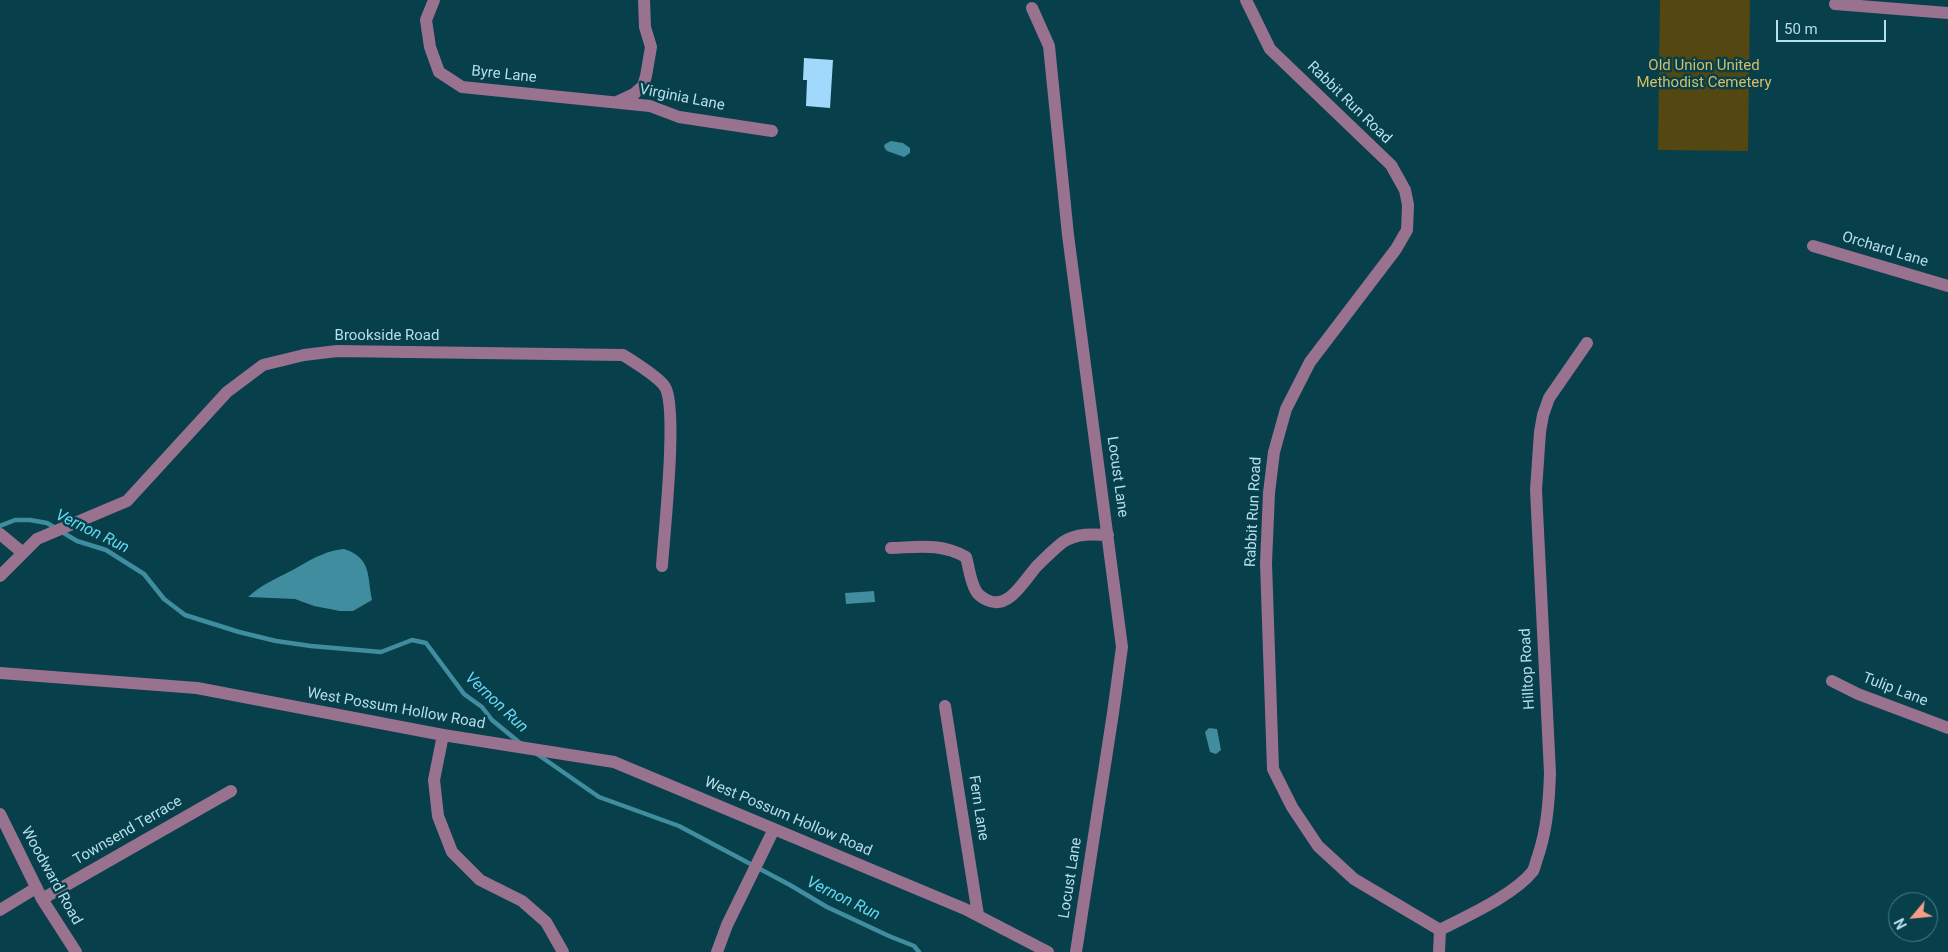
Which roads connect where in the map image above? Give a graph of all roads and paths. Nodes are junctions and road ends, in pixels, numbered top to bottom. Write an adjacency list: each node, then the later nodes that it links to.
1 (434, 0): 7 (street, Byre Lane)
2 (644, 0): 7 (street)
3 (1246, 0): 29 (street, Rabbit Run Road)
4 (1835, 4): 6 (street)
5 (1032, 8): 13 (street, Locust Lane)
6 (1948, 13)
7 (615, 103): 8 (street, Virginia Lane)
8 (772, 130)
9 (1813, 246): 10 (street, Orchard Lane)
10 (1948, 286)
11 (1587, 343): 29 (street, Hilltop Road)
12 (0, 534): 15 (street)
13 (1108, 534): 14 (street); 34 (street, Locust Lane)
14 (891, 548)
15 (23, 553): 16 (street, Brookside Road); 17 (street, Brookside Road)
16 (662, 566)
17 (0, 576)
18 (0, 673): 22 (street, West Possum Hollow Road)
19 (1832, 681): 21 (street, Tulip Lane)
20 (945, 706): 28 (street, Fern Lane)
21 (1948, 728)
22 (443, 735): 25 (street, West Possum Hollow Road); 31 (street)
23 (231, 791): 26 (street, Townsend Terrace)
24 (0, 814): 26 (street, Woodward Road)
25 (774, 829): 28 (street, West Possum Hollow Road); 32 (street)
26 (39, 893): 27 (street, Townsend Terrace); 30 (street, Woodward Road)
27 (0, 910)
28 (978, 915): 33 (street, West Possum Hollow Road)
29 (1440, 930): 35 (street)
30 (76, 952)
31 (563, 952)
32 (717, 952)
33 (1048, 952)
34 (1076, 952)
35 (1439, 952)

